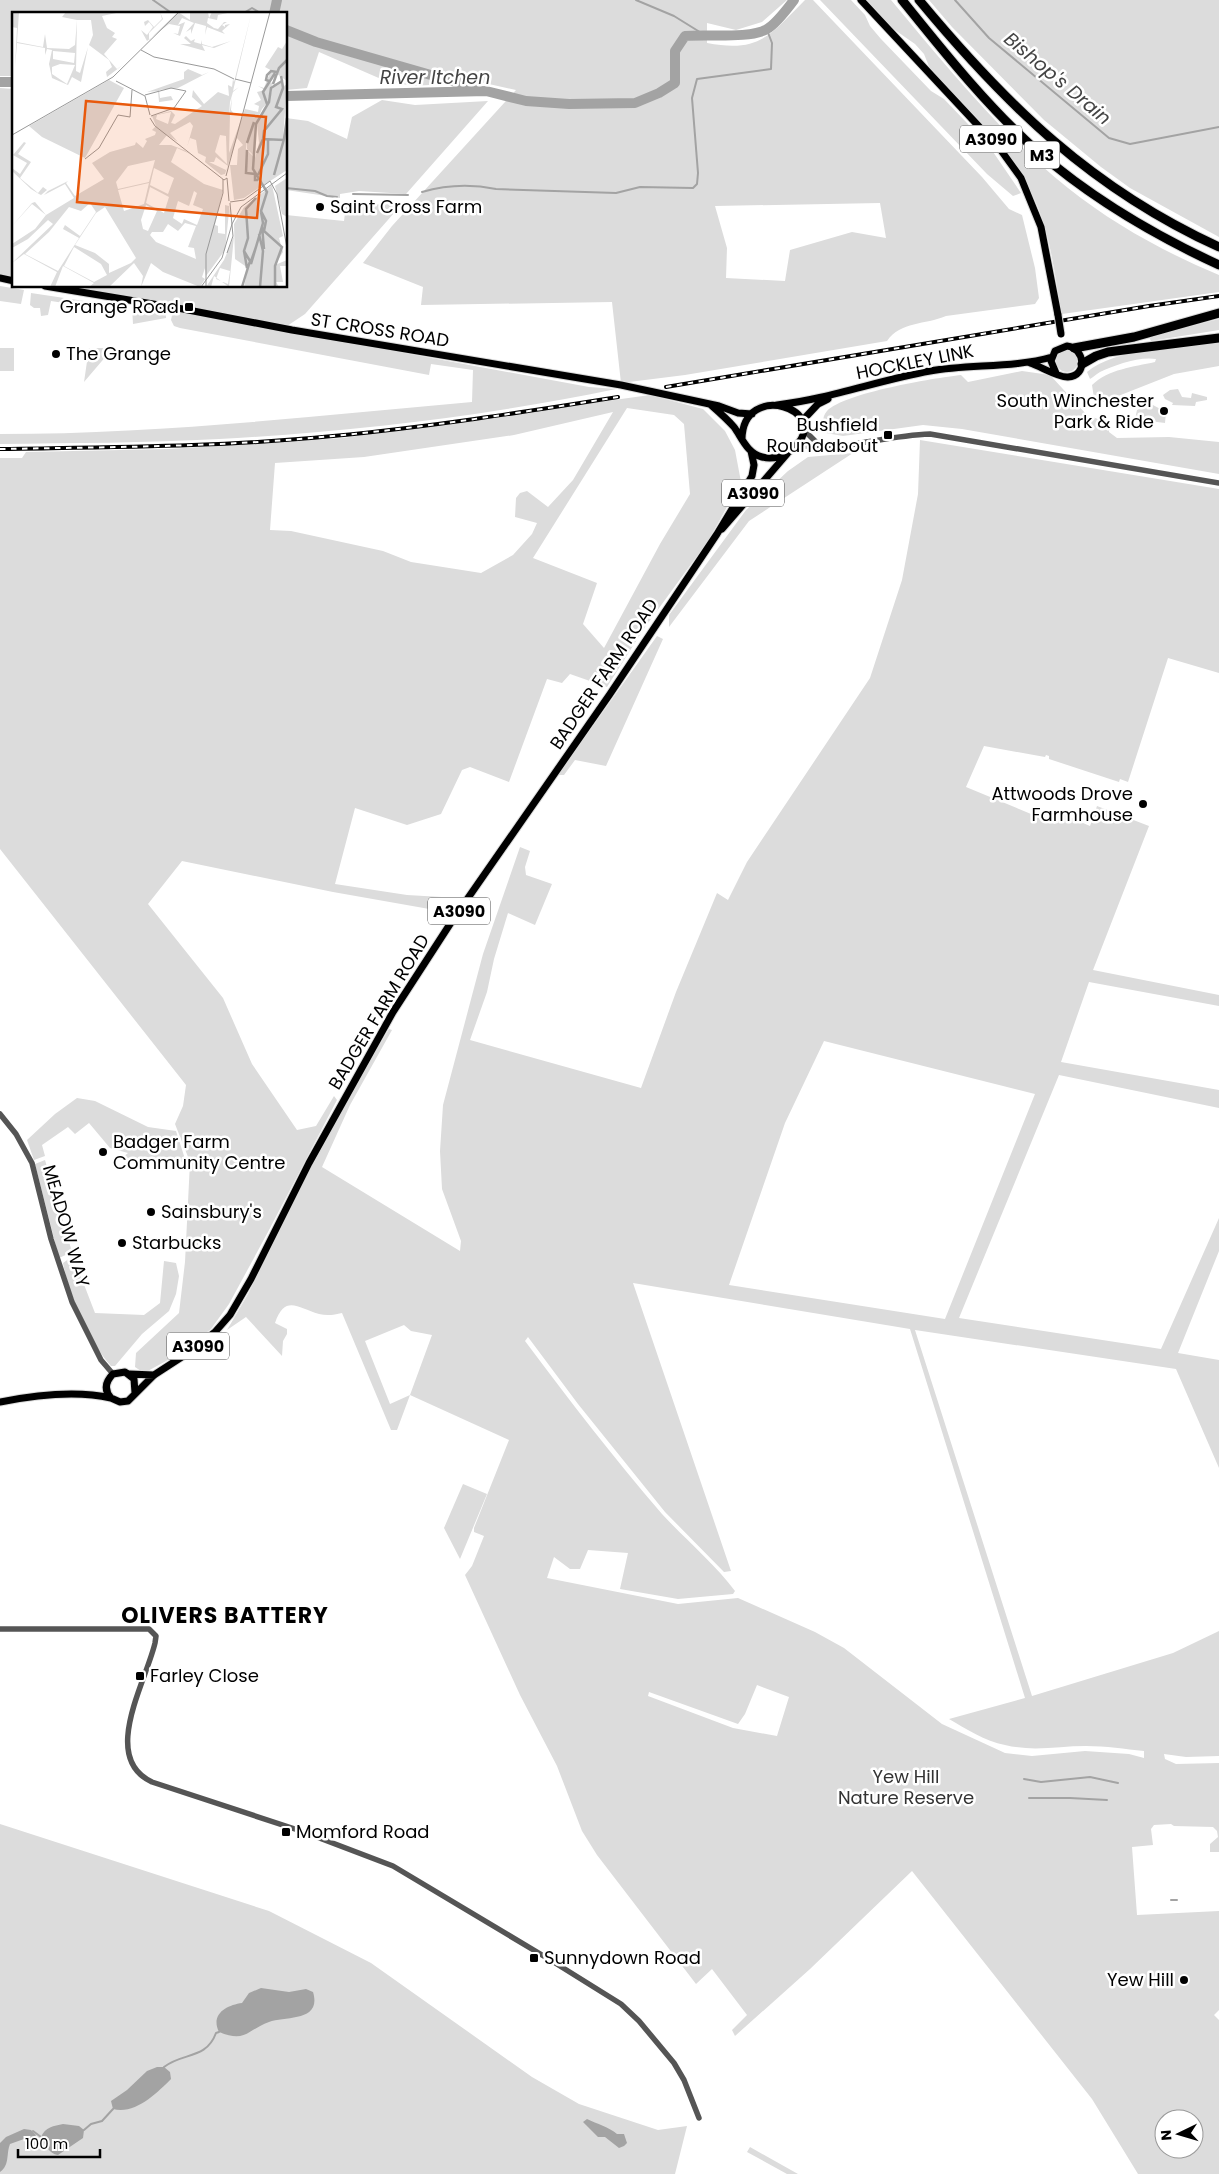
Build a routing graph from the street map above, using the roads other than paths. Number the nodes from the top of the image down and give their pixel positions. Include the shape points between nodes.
1 (861, 0) edge
2 (902, 0) edge
3 (919, 0) edge
4 (1219, 247) edge
5 (1219, 266) edge
6 (57, 288) edge
7 (1219, 313) edge
8 (1061, 334) junction
9 (1219, 338) edge
10 (1072, 347) junction
11 (1058, 348) junction
12 (1052, 357) junction
13 (1029, 362) junction
14 (1082, 364) junction
15 (1056, 373) junction
16 (837, 394) junction
17 (710, 404) junction
18 (777, 405) junction
19 (752, 414) junction
20 (802, 425) junction
21 (742, 438) junction
22 (819, 445) junction
23 (792, 449) junction
24 (751, 451) junction
25 (1219, 483) edge
26 (717, 534) junction
27 (0, 1114) edge
28 (113, 1374) junction
29 (129, 1374) junction
30 (154, 1375) junction
31 (106, 1388) junction
32 (135, 1393) junction
33 (86, 1394) junction
34 (111, 1398) junction
35 (0, 1402) edge
36 (0, 1629) edge
37 (699, 2118) dead end

1 - 8 main road, A3090, bridge via 1000,149 1021,178 1041,227
2 - 5 highway, M3 via 969,80 1037,150 1108,204
3 - 4 highway, M3 via 979,69 1062,150 1144,209
6 - 17 main road, ST CROSS ROAD via 621,385
7 - 10 highway via 1134,337
8 - 10 main road
8 - 11 main road, A3090
9 - 14 highway via 1108,352
10 - 11 main road
10 - 14 main road via 1082,356
11 - 12 main road
12 - 13 main road, HOCKLEY LINK
12 - 15 main road via 1051,366
13 - 15 main road, HOCKLEY LINK
13 - 16 main road, HOCKLEY LINK via 930,371
14 - 15 main road via 1070,377
16 - 18 main road, HOCKLEY LINK
16 - 20 main road, HOCKLEY LINK via 818,404
17 - 19 main road, ST CROSS ROAD
17 - 21 main road
18 - 19 main road via 760,408
18 - 20 main road via 794,409
19 - 21 main road via 743,426
20 - 22 street
20 - 23 main road via 800,441
21 - 24 main road
22 - 23 street
22 - 25 street via 833,447 930,434
23 - 24 main road via 768,458
23 - 26 main road, BADGER FARM ROAD / A3090
24 - 26 main road, BADGER FARM ROAD / A3090 via 752,476
26 - 30 main road, BADGER FARM ROAD / A3090 via 393,1012 322,1138 230,1315 216,1332
27 - 28 street, MEADOW WAY via 32,1162 51,1239 72,1302 102,1360
28 - 29 main road
28 - 31 main road via 106,1382
29 - 30 main road, A3090
29 - 32 main road via 134,1380
30 - 32 main road, BADGER FARM ROAD / A3090
31 - 33 main road
31 - 34 main road
32 - 34 main road via 125,1402
33 - 34 main road
33 - 35 main road
36 - 37 street via 149,1629 156,1636 153,1652 134,1705 129,1730 129,1759 138,1774 152,1782 301,1831 393,1866 552,1961 621,2004 640,2021 679,2072

